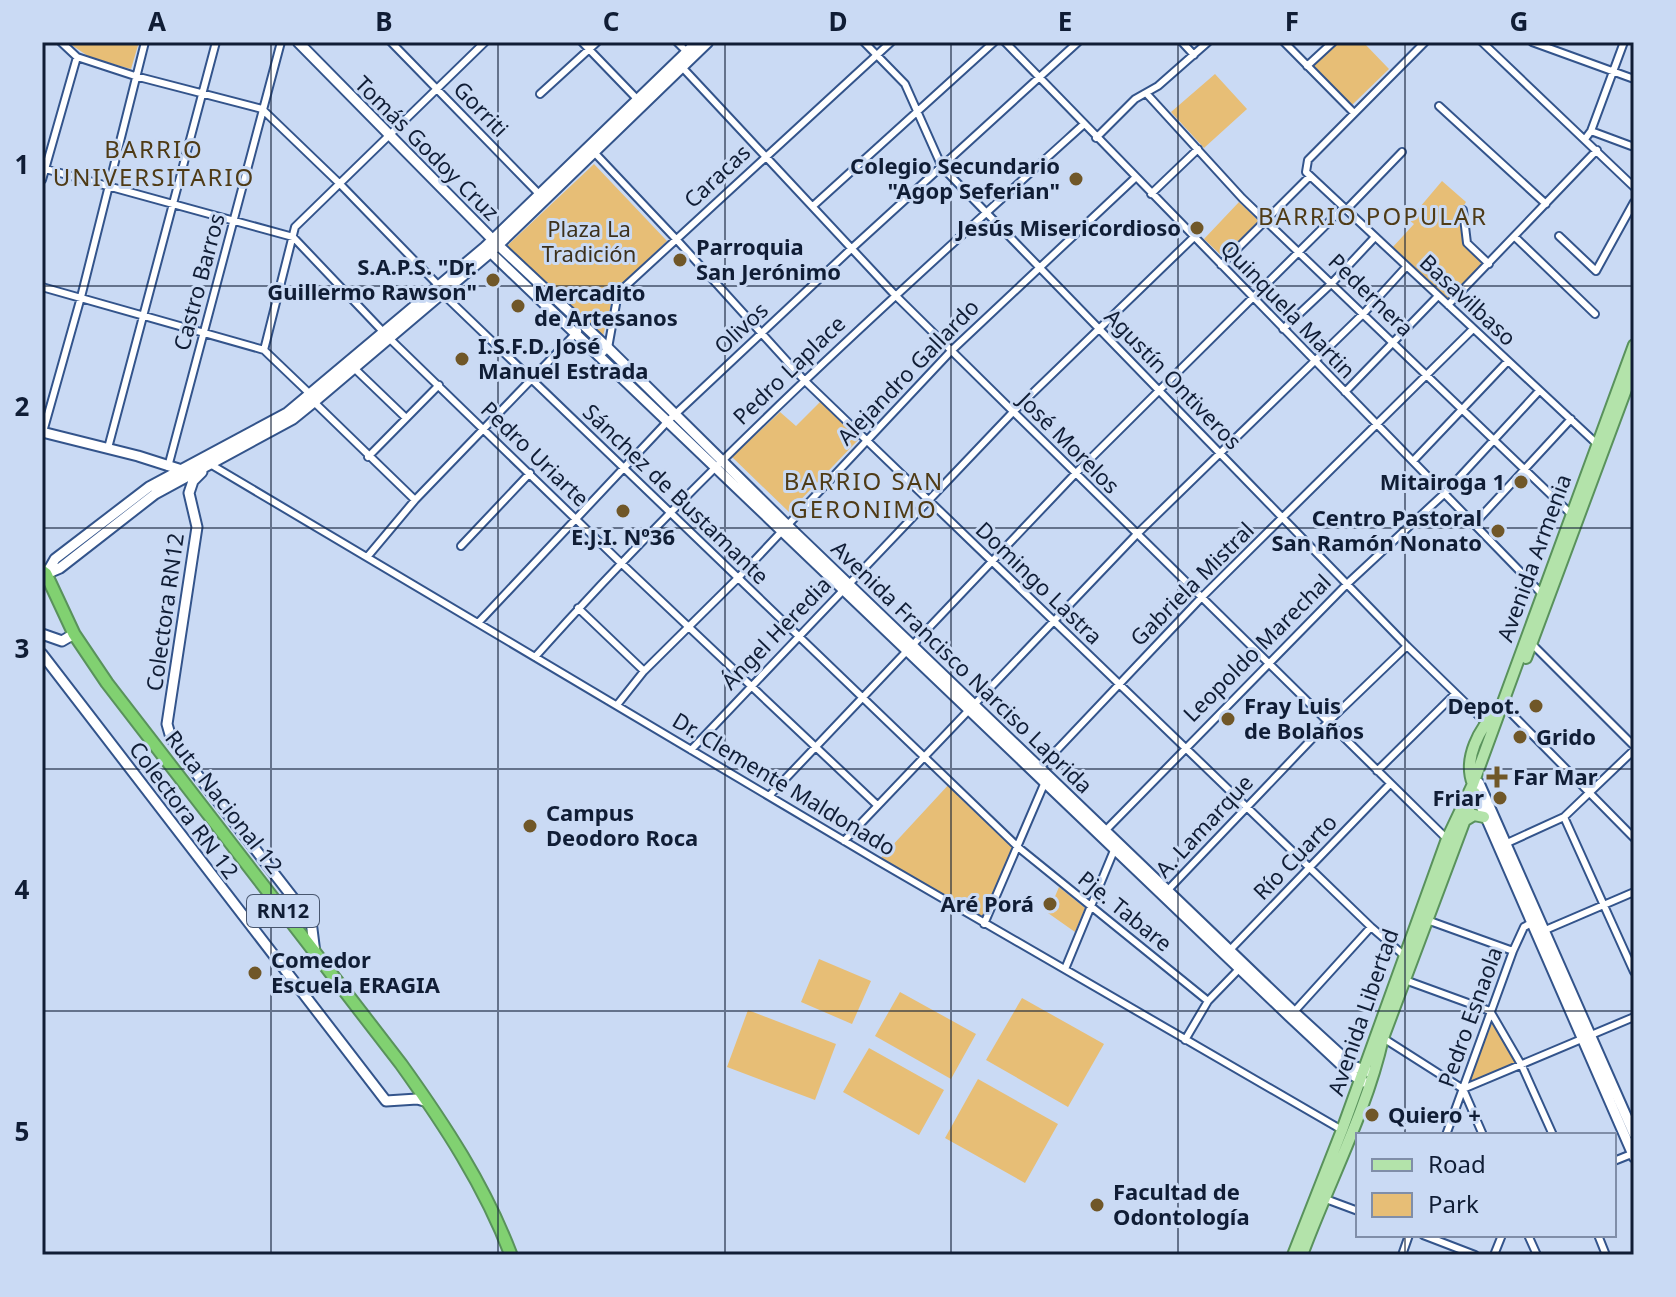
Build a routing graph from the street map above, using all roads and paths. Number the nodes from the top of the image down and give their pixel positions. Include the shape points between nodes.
1 (61, 42) edge
2 (145, 42) edge
3 (216, 42) edge
4 (281, 42) edge
5 (298, 42) edge
6 (391, 42) edge
7 (485, 42) edge
8 (582, 42) edge
9 (597, 42) edge
10 (677, 42) edge
11 (697, 42) edge
12 (708, 42) edge
13 (864, 42) edge
14 (891, 42) edge
15 (994, 42) edge
16 (1005, 42) edge
17 (1078, 42) edge
18 (1182, 42) edge
19 (1208, 42) edge
20 (1284, 42) edge
21 (1333, 42) edge
22 (1425, 42) edge
23 (1482, 42) edge
24 (1532, 42) edge
25 (1624, 42) edge
26 (590, 49) junction
27 (687, 52) junction
28 (876, 54) junction
29 (1194, 55) junction
30 (77, 57) junction
31 (679, 64) junction
32 (1307, 66) junction
33 (1613, 72) junction
34 (135, 76) junction
35 (1040, 77) junction
36 (1634, 79) edge
37 (436, 89) junction
38 (201, 93) junction
39 (1146, 93) junction
40 (540, 94) dead end
41 (638, 100) junction
42 (1439, 106) dead end
43 (262, 109) junction
44 (917, 113) junction
45 (1354, 113) junction
46 (1083, 125) junction
47 (1591, 131) junction
48 (389, 136) junction
49 (1096, 138) junction
50 (1585, 139) junction
51 (1634, 147) edge
52 (1198, 149) junction
53 (592, 150) junction
54 (1597, 150) junction
55 (1402, 152) dead end
56 (766, 157) junction
57 (942, 167) junction
58 (44, 169) edge
59 (1309, 177) junction
60 (1135, 178) junction
61 (42, 180) edge
62 (340, 184) junction
63 (108, 187) junction
64 (1634, 187) edge
65 (1151, 194) junction
66 (542, 197) junction
67 (1634, 202) edge
68 (172, 204) junction
69 (1546, 204) junction
70 (813, 206) junction
71 (1344, 209) junction
72 (1463, 210) dead end
73 (986, 213) junction
74 (235, 221) junction
75 (1266, 222) junction
76 (1559, 236) dead end
77 (293, 237) junction
78 (1375, 237) junction
79 (1515, 237) junction
80 (1193, 238) junction
81 (676, 239) junction
82 (492, 246) junction
83 (851, 249) junction
84 (1301, 252) junction
85 (1489, 264) junction
86 (1221, 265) junction
87 (1406, 267) junction
88 (1039, 268) junction
89 (1332, 283) junction
90 (42, 287) edge
91 (442, 291) junction
92 (895, 295) junction
93 (1438, 296) junction
94 (81, 297) junction
95 (1254, 298) junction
96 (1448, 305) junction
97 (1364, 313) junction
98 (1595, 314) dead end
99 (144, 315) junction
100 (1099, 329) junction
101 (1283, 329) junction
102 (1473, 329) junction
103 (580, 330) junction
104 (762, 333) junction
105 (203, 334) junction
106 (388, 335) junction
107 (1394, 342) junction
108 (1634, 345) edge
109 (264, 350) junction
110 (951, 351) junction
111 (604, 352) junction
112 (1313, 361) junction
113 (1507, 362) junction
114 (354, 368) junction
115 (1634, 368) edge
116 (1429, 375) junction
117 (804, 380) junction
118 (531, 381) junction
119 (439, 385) junction
120 (1159, 391) junction
121 (1539, 391) junction
122 (1345, 392) junction
123 (312, 398) junction
124 (1463, 408) junction
125 (1012, 413) junction
126 (44, 417) edge
127 (406, 418) junction
128 (672, 418) junction
129 (1571, 419) junction
130 (1377, 426) junction
131 (485, 429) junction
132 (42, 432) edge
133 (1494, 438) junction
134 (866, 440) junction
135 (1601, 444) junction
136 (108, 448) junction
137 (1219, 452) junction
138 (368, 457) junction
139 (1413, 461) junction
140 (718, 463) junction
141 (167, 464) junction
142 (210, 464) junction
143 (623, 468) junction
144 (1525, 468) junction
145 (186, 473) junction
146 (530, 473) junction
147 (1075, 474) junction
148 (174, 479) junction
149 (1445, 493) junction
150 (415, 500) junction
151 (189, 501) junction
152 (928, 501) junction
153 (669, 512) junction
154 (1574, 516) junction
155 (1284, 517) junction
156 (575, 518) junction
157 (1475, 523) junction
158 (784, 527) junction
159 (1136, 535) junction
160 (461, 546) dead end
161 (368, 556) junction
162 (991, 562) junction
163 (621, 563) junction
164 (44, 572) edge
165 (738, 578) junction
166 (1347, 584) junction
167 (846, 586) junction
168 (1545, 596) junction
169 (1201, 598) junction
170 (578, 608) junction
171 (1053, 621) junction
172 (478, 623) junction
173 (688, 626) junction
174 (42, 634) edge
175 (74, 634) junction
176 (798, 636) junction
177 (1531, 643) junction
178 (908, 646) junction
179 (1407, 646) junction
180 (42, 654) edge
181 (535, 657) junction
182 (1268, 662) junction
183 (644, 671) junction
184 (1119, 683) junction
185 (751, 685) junction
186 (1455, 694) junction
187 (861, 697) junction
188 (617, 705) junction
189 (973, 707) junction
190 (1504, 707) junction
191 (1328, 722) junction
192 (1485, 722) junction
193 (1185, 746) junction
194 (814, 747) junction
195 (1634, 748) edge
196 (691, 750) junction
197 (923, 756) junction
198 (1038, 770) junction
199 (1377, 771) junction
200 (1045, 782) junction
201 (1390, 784) junction
202 (1476, 787) junction
203 (1590, 791) junction
204 (769, 796) junction
205 (876, 804) junction
206 (1247, 807) junction
207 (1484, 817) junction
208 (1564, 817) junction
209 (1464, 821) junction
210 (1103, 832) junction
211 (1634, 838) edge
212 (1447, 839) junction
213 (844, 841) junction
214 (1117, 845) junction
215 (1502, 846) junction
216 (1019, 848) junction
217 (1310, 867) junction
218 (1166, 892) junction
219 (1634, 892) edge
220 (1605, 905) junction
221 (1090, 906) junction
222 (1427, 920) junction
223 (1535, 921) junction
224 (984, 924) junction
225 (1371, 927) junction
226 (1539, 932) junction
227 (1513, 951) junction
228 (1228, 952) junction
229 (315, 953) junction
230 (1407, 958) junction
231 (1242, 966) junction
232 (1065, 969) junction
233 (1634, 972) edge
234 (1405, 980) junction
235 (1208, 1001) junction
236 (1490, 1011) junction
237 (1291, 1014) junction
238 (1634, 1017) edge
239 (1587, 1036) junction
240 (1383, 1038) junction
241 (1185, 1040) junction
242 (1522, 1066) junction
243 (1363, 1076) junction
244 (1463, 1089) junction
245 (428, 1102) junction
246 (1342, 1130) junction
247 (1447, 1133) edge
248 (1482, 1133) edge
249 (1552, 1133) edge
250 (1634, 1134) edge
251 (1634, 1154) edge
252 (1323, 1198) junction
253 (1356, 1210) edge
254 (1428, 1237) edge
255 (511, 1255) edge
256 (1293, 1255) edge
257 (1302, 1255) edge
258 (1475, 1255) edge

1 - 30 street, Sánchez de Bustamante
2 - 34 street
3 - 38 street
4 - 43 street, Castro Barros
5 - 48 main road, Tomás Godoy Cruz
6 - 37 street, Gorriti
7 - 37 street
8 - 26 street
9 - 26 street
10 - 27 street
11 - 27 main road
12 - 31 main road
13 - 28 street, Agustín Ontiveros
14 - 28 street, Caracas
15 - 44 street
16 - 35 street, Quinquela Martin
17 - 35 street, Olivos
18 - 29 street
19 - 29 street
20 - 32 street
21 - 32 street
22 - 45 street
23 - 50 street
24 - 33 street
25 - 33 street
26 - 40 street
26 - 41 street
27 - 31 main road
28 - 44 street, Agustín Ontiveros via 905,84
28 - 56 street, Caracas
29 - 39 street
30 - 34 street, Sánchez de Bustamante
30 - 58 street
31 - 41 main road
31 - 53 main road
31 - 56 street, José Morelos
32 - 45 street
33 - 36 street
33 - 47 street
34 - 38 street, Sánchez de Bustamante
34 - 63 street
35 - 46 street, Quinquela Martin
35 - 57 street, Olivos
37 - 48 street
37 - 66 street, Gorriti
38 - 43 street, Sánchez de Bustamante
38 - 68 street
39 - 49 street
39 - 52 street, Pedernera
41 - 53 main road
42 - 69 street
43 - 62 street, Sánchez de Bustamante
43 - 74 street, Castro Barros
44 - 57 street, Agustín Ontiveros
44 - 70 street
45 - 59 street via 1308,160
46 - 49 street, Quinquela Martin
46 - 73 street, Pedro Laplace
47 - 50 street
47 - 51 street
48 - 62 street
48 - 82 main road, Tomás Godoy Cruz
49 - 60 street, Quinquela Martin
50 - 54 street
52 - 65 street
52 - 75 street, Pedernera
53 - 66 main road
53 - 81 street, Domingo Lastra
54 - 64 street
54 - 69 street
55 - 71 street
56 - 70 street, José Morelos
56 - 81 street, Caracas
57 - 73 street, Agustín Ontiveros
57 - 83 street, Olivos
58 - 61 street
58 - 63 street
59 - 71 street, Basavilbaso
59 - 75 street
60 - 65 street, Quinquela Martin
60 - 88 street, Alejandro Gallardo
62 - 77 street via 295,227
62 - 91 street, Sánchez de Bustamante
63 - 68 street
63 - 94 street
65 - 80 street, Quinquela Martin
66 - 82 main road
67 - 76 street via 1596,271
68 - 74 street
68 - 99 street
69 - 79 street
70 - 83 street, José Morelos
71 - 78 street, Basavilbaso
71 - 84 street
72 - 85 street via 1467,243
73 - 88 street, Agustín Ontiveros
73 - 92 street, Pedro Laplace
74 - 77 street
74 - 105 street, Castro Barros
75 - 84 street, Pedernera
75 - 86 street
77 - 106 street, Pedro Uriarte
77 - 109 street
78 - 87 street, Basavilbaso
78 - 89 street
79 - 85 street
79 - 98 street
80 - 86 street, Quinquela Martin
80 - 100 street, Ángel Heredia
81 - 104 street, Domingo Lastra
81 - 111 street, Caracas via 618,293
82 - 91 main road
82 - 103 main road, Avenida Francisco Narciso Laprida
83 - 92 street, José Morelos
83 - 104 street, Olivos
84 - 89 street, Pedernera
84 - 95 street
85 - 96 street
86 - 95 street, Quinquela Martin
87 - 93 street, Basavilbaso
87 - 97 street
88 - 100 street, Agustín Ontiveros
88 - 110 street, Alejandro Gallardo
89 - 97 street, Pedernera
89 - 101 street
90 - 94 street
91 - 106 main road
91 - 118 street, Sánchez de Bustamante
92 - 110 street, José Morelos
92 - 117 street, Pedro Laplace
93 - 96 street, Basavilbaso
93 - 107 street
94 - 99 street
94 - 126 street
95 - 101 street, Quinquela Martin
95 - 120 street
96 - 102 street, Basavilbaso
97 - 107 street, Pedernera
97 - 112 street
99 - 105 street
99 - 136 street
100 - 120 street, Agustín Ontiveros
100 - 125 street, Ángel Heredia
101 - 112 street, Quinquela Martin
102 - 113 street, Basavilbaso
102 - 116 street, Gabriela Mistral
103 - 111 main road, Avenida Francisco Narciso Laprida
103 - 118 street
104 - 117 street, Domingo Lastra
104 - 128 street, Olivos
105 - 109 street
105 - 141 street, Castro Barros
106 - 114 main road
106 - 119 street, Pedro Uriarte
106 - 123 main road
107 - 116 street, Pedernera
107 - 122 street
108 - 135 main road, Avenida Armenia
109 - 123 street
110 - 125 street, José Morelos
110 - 134 street, Alejandro Gallardo
111 - 128 main road, Avenida Francisco Narciso Laprida
112 - 122 street, Quinquela Martin
112 - 137 street
113 - 121 street, Basavilbaso
113 - 124 street
114 - 123 main road
114 - 127 street
115 - 135 main road, Avenida Armenia
116 - 124 street, Pedernera
116 - 130 street, Gabriela Mistral
117 - 134 street, Domingo Lastra
117 - 140 street, Pedro Laplace
118 - 131 street
118 - 143 street, Sánchez de Bustamante
119 - 127 street
119 - 131 street, Pedro Uriarte
120 - 137 street, Agustín Ontiveros
120 - 147 street
121 - 129 street, Basavilbaso
121 - 133 street, Leopoldo Marechal
122 - 130 street, Quinquela Martin
123 - 138 street
123 - 142 main road via 293,419
123 - 145 main road
124 - 133 street, Pedernera
124 - 139 street
125 - 147 street, José Morelos
125 - 152 street, Ángel Heredia
126 - 132 street
127 - 138 street
128 - 140 main road, Avenida Francisco Narciso Laprida
128 - 143 street, Olivos
129 - 135 street, Basavilbaso
129 - 144 street
130 - 139 street, Quinquela Martin
130 - 155 street, Gabriela Mistral
131 - 146 street, Pedro Uriarte
131 - 150 street
132 - 136 main road
133 - 144 street, Pedernera
133 - 149 street, Leopoldo Marechal
134 - 152 street, Domingo Lastra
134 - 158 street, Alejandro Gallardo
135 - 154 main road, Avenida Armenia
136 - 141 main road
137 - 155 street, Agustín Ontiveros
137 - 159 street
138 - 150 street
139 - 149 street, Quinquela Martin
140 - 153 street, Pedro Laplace
140 - 158 main road, Avenida Francisco Narciso Laprida
141 - 145 main road
141 - 148 street
142 - 145 main road
142 - 151 main road via 190,485
142 - 161 street, Dr. Clemente Maldonado
143 - 153 street, Sánchez de Bustamante
143 - 156 street, Olivos
144 - 154 street, Pedernera
144 - 157 street
145 - 148 main road
146 - 156 street, Pedro Uriarte
146 - 160 street
147 - 159 street, José Morelos
147 - 162 street
148 - 151 main road, Colectora RN12
148 - 164 main road via 60,568
149 - 157 street, Quinquela Martin
149 - 166 street, Leopoldo Marechal
150 - 161 street
151 - 229 main road, Colectora RN12 via 197,527 167,724 196,773 311,921
152 - 162 street, Domingo Lastra
152 - 167 street, Ángel Heredia
153 - 163 street, Pedro Laplace
153 - 165 street, Sánchez de Bustamante
154 - 168 main road, Avenida Armenia
155 - 166 street, Agustín Ontiveros
155 - 169 street, Gabriela Mistral
156 - 163 street, Pedro Uriarte
156 - 172 street, Olivos
157 - 168 street, Quinquela Martin
158 - 165 street, Alejandro Gallardo
158 - 167 main road, Avenida Francisco Narciso Laprida
159 - 169 street, José Morelos
159 - 171 street
161 - 172 street, Dr. Clemente Maldonado
162 - 171 street, Domingo Lastra
162 - 178 street
163 - 170 street, Pedro Laplace
163 - 173 street, Pedro Uriarte
164 - 175 highway, Ruta Nacional 12 / RN12
165 - 173 street, Alejandro Gallardo
165 - 176 street, Sánchez de Bustamante
166 - 179 street, Agustín Ontiveros
166 - 182 street, Leopoldo Marechal
167 - 176 street, Ángel Heredia
167 - 178 main road, Avenida Francisco Narciso Laprida
168 - 177 main road, Avenida Armenia
168 - 190 main road, Avenida Armenia
169 - 182 street, José Morelos
169 - 184 street, Gabriela Mistral
170 - 181 street, Pedro Laplace
170 - 183 street
171 - 184 street, Domingo Lastra
171 - 189 street
172 - 181 street, Dr. Clemente Maldonado
173 - 183 street, Alejandro Gallardo
173 - 185 street, Pedro Uriarte
174 - 175 main road via 62,641
175 - 229 highway, Ruta Nacional 12 / RN12
176 - 185 street, Ángel Heredia
176 - 187 street, Sánchez de Bustamante
177 - 190 main road, Avenida Armenia
177 - 195 street
178 - 187 street
178 - 189 main road, Avenida Francisco Narciso Laprida
179 - 186 street, Agustín Ontiveros
179 - 191 street, A. Lamarque
180 - 245 main road, Colectora RN 12 via 386,1101
181 - 188 street, Dr. Clemente Maldonado
182 - 191 street, José Morelos
182 - 193 street, Leopoldo Marechal
183 - 188 street, Alejandro Gallardo
184 - 193 street, Domingo Lastra
184 - 198 street, Gabriela Mistral
185 - 194 street, Pedro Uriarte
185 - 196 street, Ángel Heredia
186 - 192 street, Agustín Ontiveros
186 - 199 street
187 - 194 street
187 - 197 street, Sánchez de Bustamante
188 - 196 street, Dr. Clemente Maldonado
189 - 197 street
189 - 198 main road, Avenida Francisco Narciso Laprida
190 - 192 main road
190 - 202 main road, Avenida Armenia
190 - 203 street
191 - 199 street, José Morelos
191 - 206 street, A. Lamarque
192 - 202 main road via 1468,766
193 - 206 street, Domingo Lastra
193 - 210 street, Leopoldo Marechal
194 - 204 street
194 - 205 street, Pedro Uriarte
195 - 203 street
196 - 204 street, Dr. Clemente Maldonado
197 - 205 street
197 - 216 street, Sánchez de Bustamante
198 - 200 main road, Avenida Francisco Narciso Laprida
198 - 210 main road, Avenida Francisco Narciso Laprida
199 - 201 street, José Morelos
200 - 210 main road, Avenida Francisco Narciso Laprida
200 - 216 street
201 - 212 street, José Morelos
201 - 217 street, Río Cuarto
202 - 207 main road
202 - 209 main road, Avenida Libertad
202 - 212 main road, Avenida Libertad
202 - 215 main road
203 - 208 street
203 - 211 street
204 - 213 street, Dr. Clemente Maldonado
205 - 213 street
206 - 217 street, Domingo Lastra
206 - 218 street, A. Lamarque
207 - 209 main road
207 - 215 main road
208 - 215 street
208 - 220 street
209 - 222 main road, Avenida Libertad
210 - 214 main road, Avenida Francisco Narciso Laprida
212 - 230 main road, Avenida Libertad
213 - 224 street, Dr. Clemente Maldonado
214 - 218 main road, Avenida Francisco Narciso Laprida
214 - 221 street
215 - 223 main road
216 - 221 street, Pje. Tabare
216 - 224 street
217 - 225 street, Domingo Lastra
217 - 228 street, Río Cuarto
218 - 228 main road, Avenida Francisco Narciso Laprida
219 - 220 street
220 - 226 street
220 - 233 street
221 - 232 street
221 - 235 street, Pje. Tabare
222 - 227 street
222 - 230 main road, Avenida Libertad
223 - 226 main road
223 - 227 street, Pedro Esnaola via 1524,927
224 - 232 street, Dr. Clemente Maldonado
225 - 230 street, Domingo Lastra
225 - 237 street
226 - 239 main road
227 - 236 street, Pedro Esnaola
228 - 231 main road, Avenida Francisco Narciso Laprida
229 - 245 highway, Ruta Nacional 12 / RN12
230 - 234 main road, Avenida Libertad
230 - 243 main road, Avenida Libertad
231 - 235 street
231 - 237 main road, Avenida Francisco Narciso Laprida
232 - 241 street, Dr. Clemente Maldonado
234 - 236 street
234 - 240 main road, Avenida Libertad
235 - 241 street
236 - 242 street
236 - 244 street, Pedro Esnaola
237 - 243 main road, Avenida Francisco Narciso Laprida
238 - 239 street
239 - 242 street
239 - 250 main road
239 - 251 main road
240 - 243 main road, Avenida Libertad
240 - 244 street
241 - 246 street, Dr. Clemente Maldonado
242 - 244 street
242 - 249 street
243 - 246 main road, Avenida Libertad
243 - 252 main road, Avenida Libertad
244 - 247 street, Pedro Esnaola
244 - 248 street
245 - 255 highway, Ruta Nacional 12 / RN12 via 481,1187
246 - 256 main road, Avenida Libertad
252 - 253 street
252 - 257 main road, Avenida Libertad
254 - 258 street

